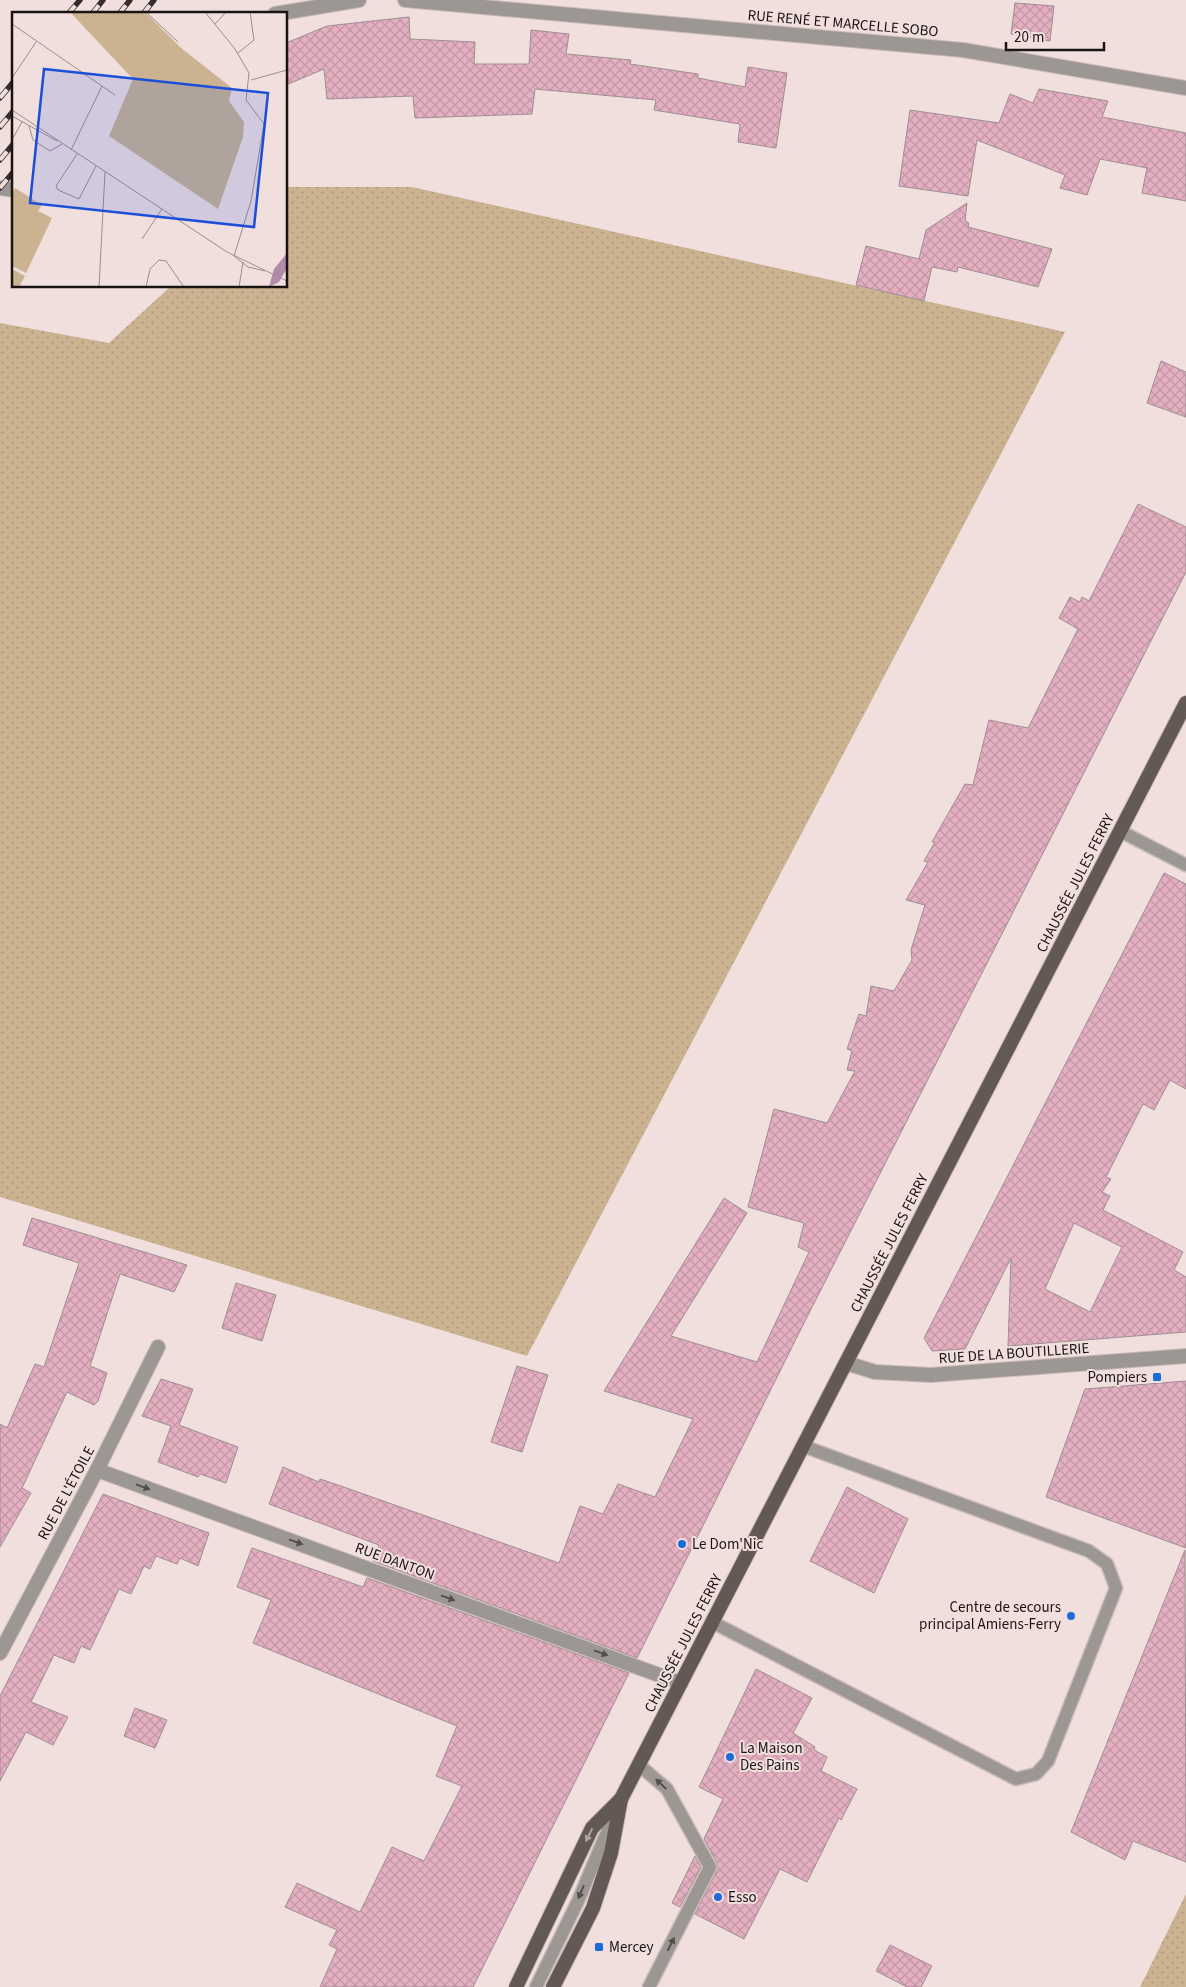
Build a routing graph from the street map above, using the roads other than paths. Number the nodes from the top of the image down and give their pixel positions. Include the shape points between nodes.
1 (359, 0) edge
2 (405, 0) edge
3 (287, 12) edge
4 (1186, 88) edge
5 (1186, 703) edge
6 (1120, 830) junction
7 (1186, 865) edge
8 (158, 1347) dead end
9 (1186, 1356) edge
10 (846, 1363) junction
11 (803, 1446) junction
12 (97, 1470) junction
13 (712, 1622) junction
14 (0, 1653) edge
15 (681, 1683) junction
16 (639, 1765) junction
17 (621, 1799) junction
18 (516, 1987) edge
19 (536, 1987) edge
20 (553, 1987) edge
21 (649, 1987) edge

1 - 3 street
2 - 4 street, RUE RENÉ ET MARCELLE SOBO via 963,50
5 - 6 main road, CHAUSSÉE JULES FERRY
6 - 7 lane
6 - 10 main road, CHAUSSÉE JULES FERRY
8 - 12 street, RUE DE L'ÉTOILE
9 - 10 street, RUE DE LA BOUTILLERIE via 931,1375 875,1372
10 - 11 main road, CHAUSSÉE JULES FERRY
11 - 13 main road, CHAUSSÉE JULES FERRY
11 - 13 lane via 1089,1551 1107,1564 1116,1588 1048,1761 1036,1774 1016,1779
12 - 14 street, RUE DE L'ÉTOILE
12 -> 15 street, RUE DANTON
13 - 15 main road, CHAUSSÉE JULES FERRY
15 - 16 main road, CHAUSSÉE JULES FERRY
16 - 17 main road, CHAUSSÉE JULES FERRY
21 -> 16 lane via 710,1867 667,1789
17 -> 18 main road, CHAUSSÉE JULES FERRY via 592,1828
17 -> 19 lane via 578,1901
17 - 20 main road, CHAUSSÉE JULES FERRY via 611,1853 593,1908

